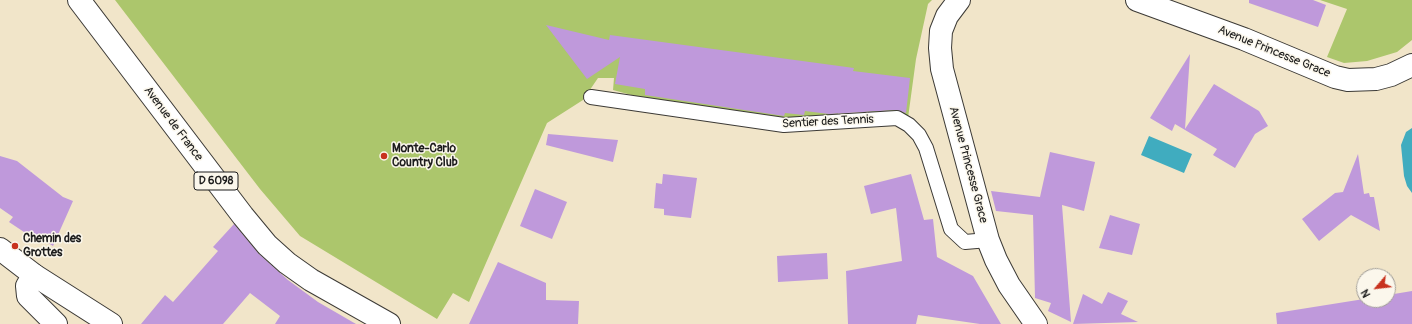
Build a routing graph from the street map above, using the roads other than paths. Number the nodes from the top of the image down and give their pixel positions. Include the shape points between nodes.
1 (79, 0) edge
2 (959, 0) edge
3 (1137, 0) edge
4 (1412, 65) edge
5 (591, 97) dead end
6 (988, 240) junction
7 (0, 249) edge
8 (34, 274) junction
9 (56, 324) edge
10 (111, 324) edge
11 (389, 324) edge
12 (1036, 324) edge

1 - 11 main road, Avenue de France / D 6098 via 267,245 311,280
2 - 6 main road, Avenue Princesse Grace via 947,16 941,31 942,69
3 - 4 main road, Avenue Princesse Grace via 1244,39 1335,77 1362,81 1391,75
5 - 6 lane, Sentier des Tennis via 784,125 897,118 919,135 926,148 951,229 965,242
6 - 12 main road, Avenue Princesse Grace via 1009,285
7 - 8 main road
8 - 9 main road via 27,286 28,296
8 - 10 main road

